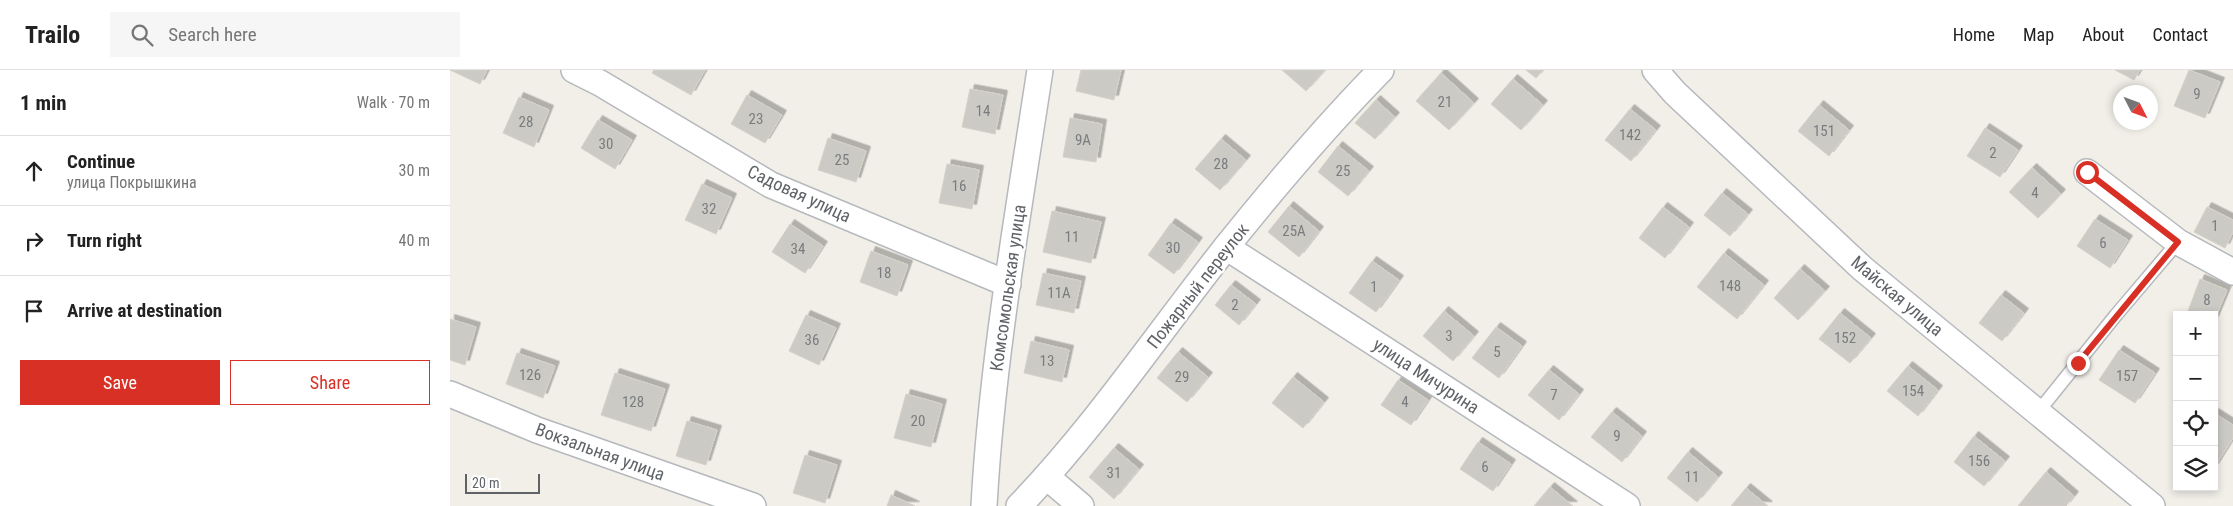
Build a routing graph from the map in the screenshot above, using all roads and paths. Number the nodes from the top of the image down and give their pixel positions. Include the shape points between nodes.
1 (574, 70) edge
2 (1040, 70) edge
3 (1381, 70) edge
4 (1655, 70) edge
5 (2087, 172) dead end
6 (2178, 242) junction
7 (1226, 246) junction
8 (2233, 272) edge
9 (1008, 284) junction
10 (450, 394) edge
11 (2038, 412) junction
12 (1046, 477) junction
13 (753, 506) edge
14 (984, 506) edge
15 (1019, 506) edge
16 (1081, 506) edge
17 (1627, 506) edge
18 (2152, 506) edge

1 - 9 street, Садовая улица via 771,185
2 - 9 street, Комсомольская улица
3 - 7 street, Пожарный переулок via 1331,121
4 - 11 street, Майская улица via 1863,269
5 - 6 street
6 - 8 street
6 - 11 lane
7 - 12 street, Пожарный переулок via 1142,358
7 - 17 street, улица Мичурина
9 - 14 street, Комсомольская улица
10 - 13 street, Вокзальная улица via 536,430
11 - 18 street, Майская улица
12 - 15 street, Пожарный переулок
12 - 16 street

